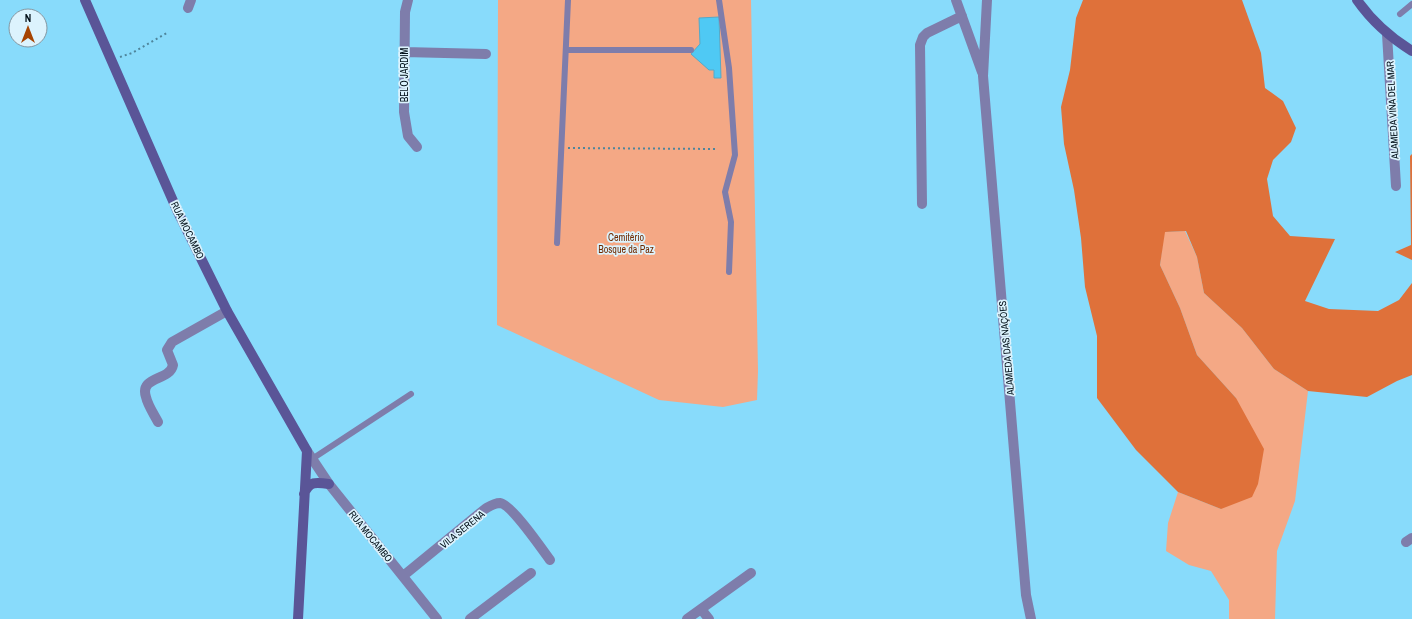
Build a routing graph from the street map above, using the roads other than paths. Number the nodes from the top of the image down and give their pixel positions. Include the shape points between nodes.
1 (85, 0) edge
2 (408, 0) edge
3 (568, 0) edge
4 (719, 0) edge
5 (956, 0) edge
6 (987, 0) edge
7 (1356, 0) edge
8 (1412, 4) edge
9 (1400, 14) dead end
10 (962, 16) junction
11 (1387, 34) junction
12 (566, 50) junction
13 (691, 50) dead end
14 (1412, 51) edge
15 (404, 52) junction
16 (486, 54) dead end
17 (983, 76) junction
18 (417, 147) dead end
19 (1396, 186) dead end
20 (922, 204) dead end
21 (557, 243) dead end
22 (729, 272) dead end
23 (227, 311) junction
24 (411, 394) dead end
25 (158, 422) dead end
26 (309, 455) junction
27 (329, 484) junction
28 (304, 494) junction
29 (550, 560) dead end
30 (531, 573) dead end
31 (751, 573) dead end
32 (403, 576) junction
33 (701, 609) junction
34 (298, 619) edge
35 (437, 619) edge
36 (470, 619) edge
37 (687, 619) edge
38 (709, 619) edge
39 (1031, 619) edge

1 - 23 main road, RUA MOCAMBO via 177,210
2 - 15 street, BELO JARDIM via 405,12
3 - 12 lane
4 - 22 lane via 730,68 735,155 725,192 731,222
5 - 10 street, ALAMEDA DAS NAÇÕES
6 - 17 street, ALAMEDA DAS NAÇÕES
7 - 11 main road
8 - 9 lane
10 - 17 street, ALAMEDA DAS NAÇÕES
10 - 20 street via 927,33 920,45
11 - 14 main road
11 - 19 street, ALAMEDA VIÑA DEL MAR
12 - 13 lane
12 - 21 lane
15 - 16 street
15 - 18 street, BELO JARDIM via 405,125 408,136
17 - 39 street, ALAMEDA DAS NAÇÕES via 1026,595
23 - 25 street via 169,346 167,350 173,368 149,382 145,392
23 - 26 main road, RUA MOCAMBO
24 - 26 lane
26 - 27 street, RUA MOCAMBO
26 - 28 main road
27 - 28 main road via 313,483 306,488
27 - 32 street, RUA MOCAMBO
28 - 34 main road
29 - 32 street, VILA SERENA via 516,515 501,503 485,509
30 - 36 street
31 - 33 street
32 - 35 street, RUA MOCAMBO
33 - 37 street
33 - 38 street

